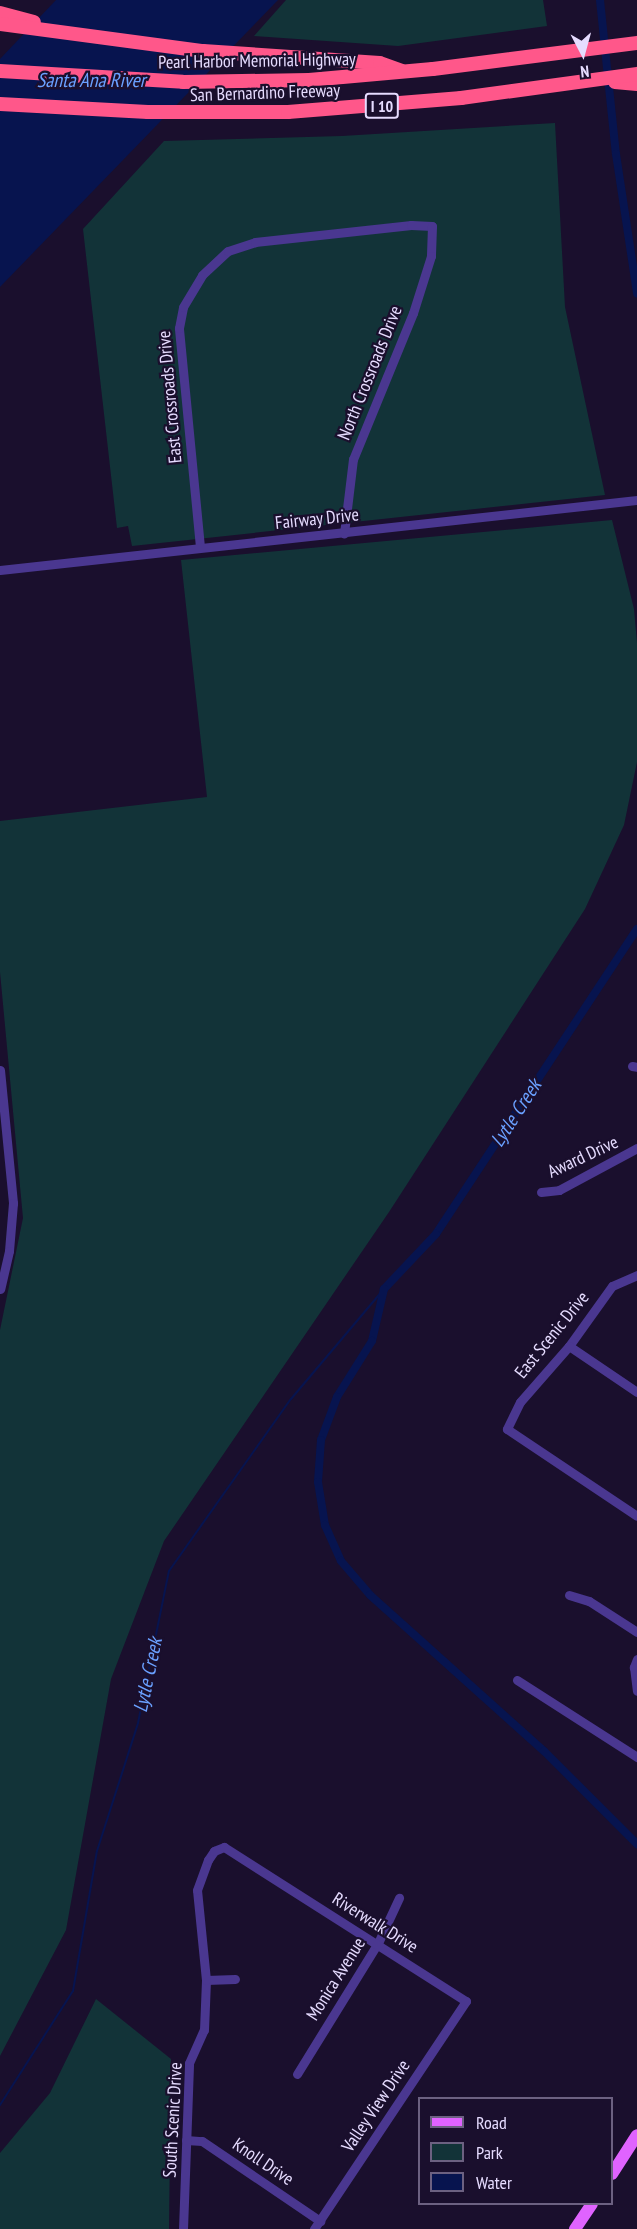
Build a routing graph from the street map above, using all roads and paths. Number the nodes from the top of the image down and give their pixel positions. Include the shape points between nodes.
1 (1, 16) edge
2 (637, 43) edge
3 (0, 71) edge
4 (407, 72) junction
5 (637, 74) edge
6 (595, 80) junction
7 (637, 84) edge
8 (0, 104) edge
9 (432, 226) joint
10 (637, 500) edge
11 (344, 533) junction
12 (200, 547) junction
13 (0, 570) edge
14 (0, 1071) edge
15 (637, 1148) edge
16 (541, 1192) dead end
17 (637, 1275) edge
18 (0, 1289) edge
19 (569, 1346) junction
20 (637, 1392) edge
21 (637, 1516) edge
22 (569, 1595) dead end
23 (637, 1632) edge
24 (637, 1659) edge
25 (517, 1680) dead end
26 (637, 1691) edge
27 (637, 1757) edge
28 (266, 1875) joint
29 (399, 1898) dead end
30 (378, 1943) junction
31 (235, 1979) dead end
32 (206, 1980) junction
33 (466, 2001) joint
34 (297, 2074) dead end
35 (637, 2135) edge
36 (186, 2139) junction
37 (613, 2172) edge
38 (591, 2205) edge
39 (317, 2225) edge
40 (183, 2229) edge
41 (575, 2229) edge

1 - 4 highway via 67,33 156,46 380,63
2 - 4 highway, I 10
3 - 4 highway, Pearl Harbor Memorial Highway / I 10 via 153,81 263,82
5 - 6 highway, San Bernardino Freeway / I 10
6 - 7 highway
6 - 8 highway, San Bernardino Freeway / I 10 via 377,106 228,113
9 - 11 street, North Crossroads Drive via 431,256 413,313 353,459
9 - 12 street, East Crossroads Drive via 255,242 228,250 202,275 183,306 179,328
10 - 11 street, Fairway Drive
11 - 12 street, Fairway Drive
12 - 13 street, Fairway Drive
14 - 18 street via 13,1203 9,1251
15 - 16 street, Award Drive via 559,1190
17 - 19 street, East Scenic Drive via 612,1286
19 - 20 street
19 - 21 street, East Scenic Drive via 520,1402 507,1429
22 - 23 street via 589,1601
24 - 26 street
25 - 27 street
28 - 30 street, Riverwalk Drive
28 - 32 street, South Scenic Drive via 224,1847 214,1851 208,1860 196,1890
29 - 30 street, Monica Avenue
30 - 33 street, Riverwalk Drive
30 - 34 street, Monica Avenue
31 - 32 street
32 - 36 street, South Scenic Drive via 204,2030 189,2063
33 - 39 street, Valley View Drive
35 - 37 main road
36 - 39 street, Knoll Drive via 202,2140
36 - 40 street, South Scenic Drive
38 - 41 main road

